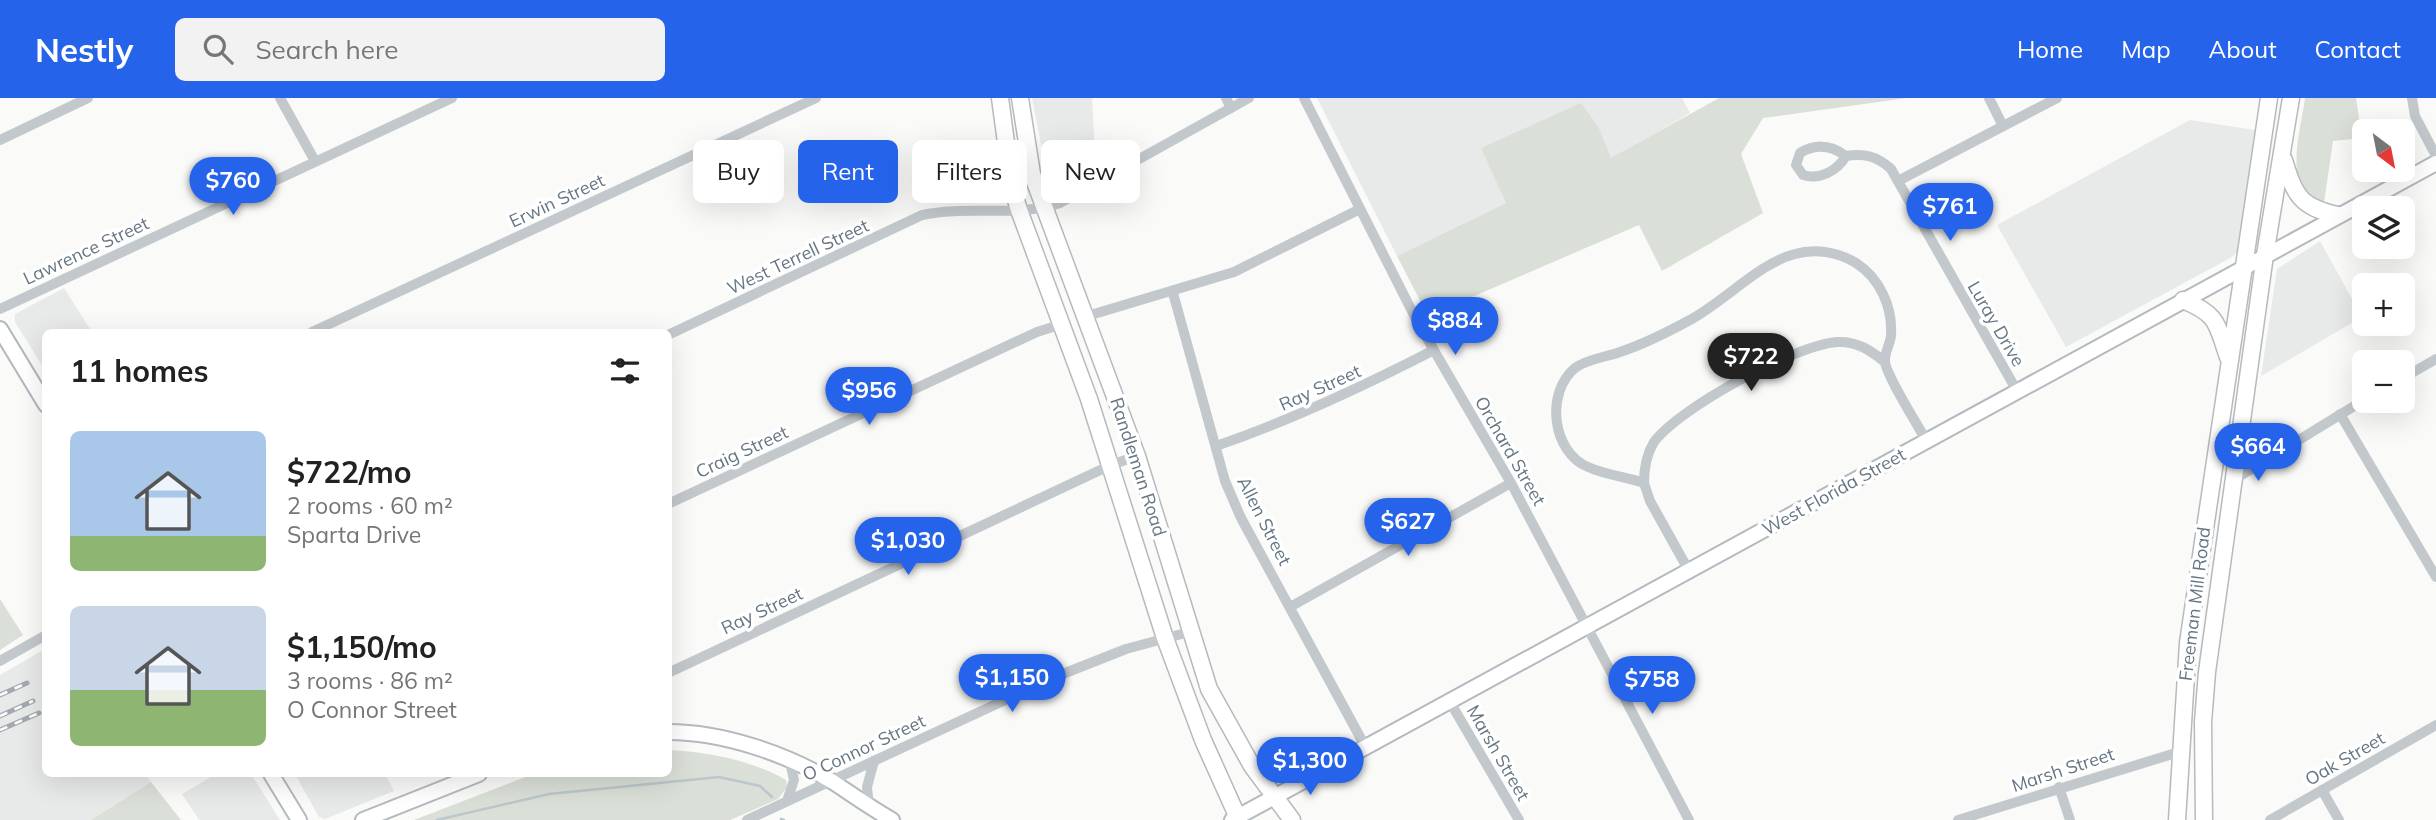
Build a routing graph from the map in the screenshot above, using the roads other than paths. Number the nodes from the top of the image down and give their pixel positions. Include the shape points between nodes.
1 (89, 98) edge
2 (280, 98) edge
3 (452, 98) edge
4 (816, 98) edge
5 (999, 98) edge
6 (1020, 98) edge
7 (1249, 98) edge
8 (1304, 98) edge
9 (1989, 98) edge
10 (2057, 98) edge
11 (2269, 98) edge
12 (2291, 98) edge
13 (2412, 98) edge
14 (1228, 103) edge
15 (2003, 126) junction
16 (0, 140) edge
17 (2282, 155) junction
18 (1846, 156) junction
19 (2436, 156) edge
20 (315, 161) junction
21 (2436, 163) edge
22 (1898, 181) junction
23 (1043, 208) junction
24 (1360, 209) junction
25 (1019, 210) junction
26 (2338, 215) junction
27 (2265, 255) junction
28 (2245, 266) junction
29 (1173, 293) junction
30 (2183, 300) junction
31 (0, 309) edge
32 (1084, 317) junction
33 (1059, 325) junction
34 (0, 329) edge
35 (318, 329) edge
36 (672, 333) edge
37 (1434, 350) junction
38 (2436, 359) edge
39 (1885, 362) junction
40 (2230, 362) junction
41 (2415, 371) edge
42 (2017, 391) junction
43 (42, 398) edge
44 (2352, 407) edge
45 (2340, 414) junction
46 (2240, 438) junction
47 (1927, 442) junction
48 (1216, 446) junction
49 (1138, 456) junction
50 (2265, 460) junction
51 (1111, 465) junction
52 (2235, 479) junction
53 (1511, 483) junction
54 (1644, 483) junction
55 (672, 502) edge
56 (1689, 571) junction
57 (2436, 577) edge
58 (1290, 607) junction
59 (1588, 626) junction
60 (1189, 632) junction
61 (42, 637) edge
62 (1165, 638) junction
63 (0, 661) edge
64 (672, 671) edge
65 (1450, 702) junction
66 (2436, 725) edge
67 (672, 733) edge
68 (1367, 748) junction
69 (2179, 752) junction
70 (874, 761) junction
71 (790, 762) junction
72 (273, 777) edge
73 (471, 777) edge
74 (831, 781) junction
75 (2059, 787) junction
76 (2322, 790) junction
77 (1275, 796) junction
78 (786, 802) junction
79 (869, 807) junction
80 (1236, 819) edge
81 (299, 820) edge
82 (363, 820) edge
83 (747, 820) edge
84 (892, 820) edge
85 (1292, 820) edge
86 (1519, 820) edge
87 (1689, 820) edge
88 (1961, 820) edge
89 (2070, 820) edge
90 (2177, 820) edge
91 (2204, 820) edge
92 (2270, 820) edge
93 (2339, 820) edge

1 - 16 street
2 - 20 street
3 - 20 street, Lawrence Street
4 - 35 street, Erwin Street
5 - 25 main road, Randleman Road
6 - 23 main road, Randleman Road via 1032,174
7 - 14 street, West Terrell Street
8 - 24 street, Orchard Street
9 - 15 street
10 - 15 street
11 - 28 main road, Freeman Mill Road
12 - 17 main road, Freeman Mill Road
13 - 19 street via 2415,116
14 - 23 street, West Terrell Street via 1060,203
15 - 22 street
17 - 26 main road via 2295,194 2304,203
17 - 27 main road, Freeman Mill Road
18 - 18 street, Luray Drive via 1836,148 1819,146 1800,153 1796,165 1803,175 1818,175 1838,166
18 - 22 street, Luray Drive via 1875,157
20 - 31 street, Lawrence Street
21 - 26 main road, West Florida Street
22 - 42 street, Luray Drive
23 - 25 street, West Terrell Street
23 - 32 main road, Randleman Road
24 - 29 street via 1234,272
24 - 37 street, Orchard Street
25 - 33 main road, Randleman Road
25 - 36 street, West Terrell Street via 959,209 922,215
26 - 27 main road, West Florida Street
27 - 28 main road, West Florida Street
27 - 46 main road, Freeman Mill Road
28 - 30 main road, West Florida Street
28 - 40 main road, Freeman Mill Road
29 - 32 street
29 - 48 street, Allen Street
30 - 40 main road via 2215,318
30 - 42 main road, West Florida Street
32 - 49 main road, Randleman Road
33 - 51 main road, Randleman Road
33 - 55 street, Craig Street via 1037,331
34 - 43 main road
37 - 48 street, Ray Street via 1347,396
37 - 53 street, Orchard Street
38 - 41 street
39 - 47 street
39 - 54 street via 1869,349 1836,342 1772,364 1673,424 1655,441 1647,457
39 - 54 street via 1891,336 1889,312 1871,275 1856,263 1821,251 1778,259 1690,320 1576,368 1565,383 1555,418 1574,458 1587,467
40 - 69 main road, Freeman Mill Road via 2188,643
42 - 47 main road, West Florida Street
44 - 45 street
45 - 50 street
45 - 57 street
46 - 50 street via 2253,455
46 - 52 main road, Freeman Mill Road
47 - 56 main road, West Florida Street
48 - 58 street, Allen Street via 1241,518
49 - 51 street, Ray Street
49 - 60 main road, Randleman Road
50 - 52 street
51 - 62 main road, Randleman Road
51 - 64 street, Ray Street
52 - 91 main road, Freeman Mill Road via 2207,671
53 - 58 street
53 - 59 street, Orchard Street
54 - 56 street
56 - 59 main road, West Florida Street
58 - 68 street, Allen Street
59 - 65 main road, West Florida Street
59 - 87 street, Orchard Street
60 - 62 street, O Connor Street
60 - 77 main road, Randleman Road via 1229,729
61 - 63 street
62 - 70 street, O Connor Street via 1051,679
62 - 80 main road, Randleman Road
65 - 68 main road, West Florida Street
65 - 86 street, Marsh Street
66 - 76 street, Oak Street
67 - 71 main road via 721,739
68 - 77 main road, West Florida Street
69 - 75 street, Marsh Street
69 - 90 main road, Freeman Mill Road
70 - 74 street, O Connor Street
70 - 79 street via 867,787
71 - 74 main road
71 - 78 street, O Connor Street via 794,780
72 - 81 main road
73 - 82 main road
74 - 78 street, O Connor Street
74 - 79 main road
75 - 88 street, Marsh Street
75 - 89 street
76 - 92 street, Oak Street
76 - 93 street
77 - 80 main road, West Florida Street
77 - 85 main road, Randleman Road
78 - 83 street, O Connor Street
79 - 84 main road

